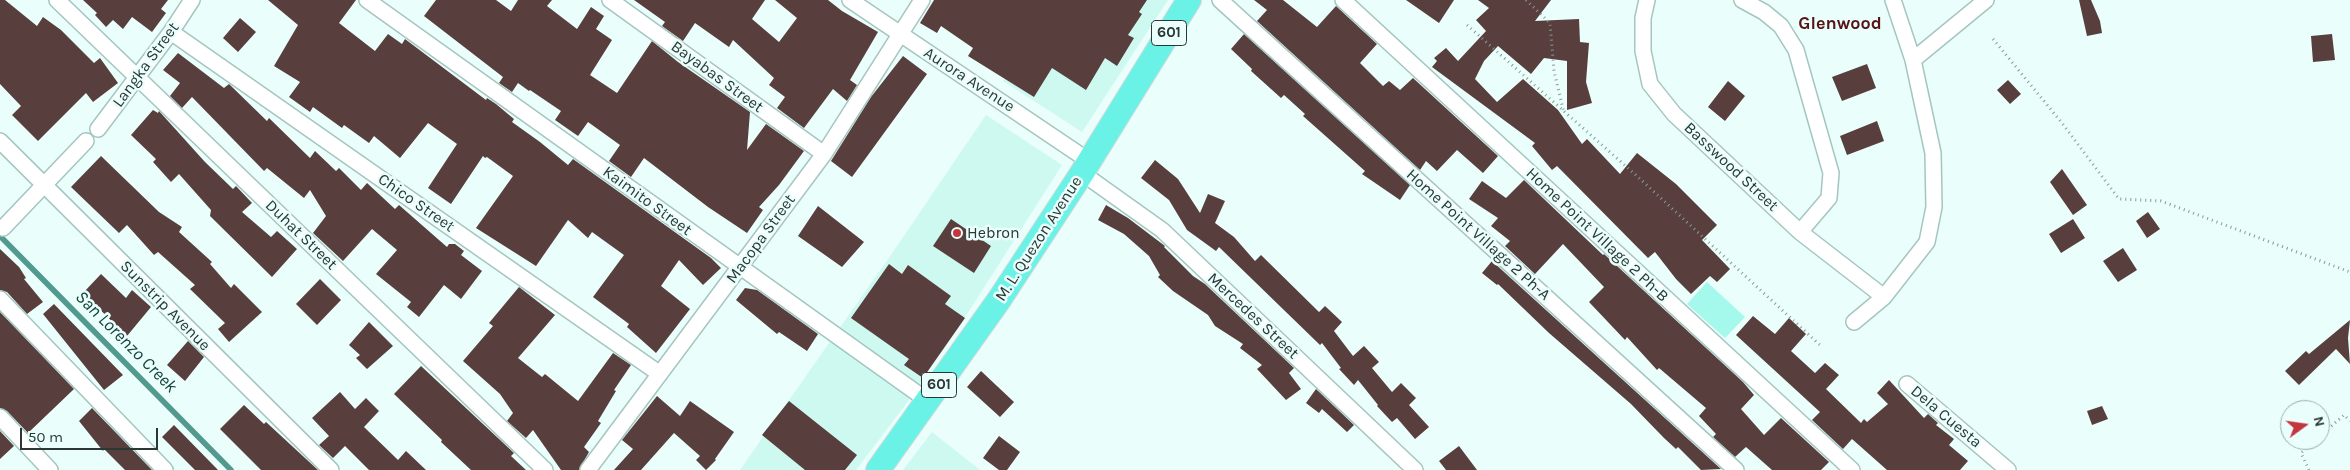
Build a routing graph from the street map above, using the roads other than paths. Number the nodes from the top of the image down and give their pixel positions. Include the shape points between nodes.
1 (57, 0) edge
2 (192, 0) edge
3 (367, 0) edge
4 (610, 0) edge
5 (850, 0) edge
6 (922, 0) edge
7 (1189, 0) edge
8 (1220, 0) edge
9 (1343, 0) edge
10 (1647, 0) edge
11 (1742, 0) edge
12 (1893, 0) edge
13 (1986, 0) edge
14 (171, 32) junction
15 (900, 35) junction
16 (1913, 60) junction
17 (138, 78) junction
18 (98, 129) dead end
19 (0, 141) edge
20 (86, 141) dead end
21 (824, 154) junction
22 (1086, 167) junction
23 (44, 185) junction
24 (3, 228) dead end
25 (1800, 232) junction
26 (740, 268) junction
27 (1884, 297) junction
28 (0, 299) edge
29 (1854, 322) dead end
30 (660, 374) junction
31 (1907, 384) dead end
32 (928, 401) junction
33 (0, 417) edge
34 (50, 470) edge
35 (165, 470) edge
36 (331, 470) edge
37 (545, 470) edge
38 (588, 470) edge
39 (878, 470) edge
40 (1416, 470) edge
41 (1736, 470) edge
42 (1852, 470) edge
43 (2008, 470) edge

1 - 17 street, Duhat Street
2 - 14 street, Langka Street
3 - 26 street, Kaimito Street
4 - 21 street, Bayabas Street
5 - 15 street, Aurora Avenue
6 - 15 street, Macopa Street
7 - 22 main road, M. L. Quezon Avenue / 601
8 - 41 street, Home Point Village 2 Ph-A
9 - 42 street, Home Point Village 2 Ph-B
10 - 25 street, Basswood Street via 1643,18 1643,51 1650,84 1674,114
11 - 25 street via 1781,26 1796,50 1831,174 1829,198
12 - 16 street
13 - 16 street
14 - 17 street, Langka Street
14 - 30 street, Chico Street
15 - 21 street, Macopa Street
15 - 22 street, Aurora Avenue
16 - 27 street via 1933,153 1934,207 1927,242
17 - 18 street, Langka Street
17 - 37 street, Duhat Street
19 - 23 street, Sunstrip Avenue
20 - 23 street
21 - 26 street, Macopa Street
22 - 32 main road, M. L. Quezon Avenue / 601
22 - 40 street, Mercedes Street via 1162,230
23 - 24 street
23 - 36 street, Sunstrip Avenue
25 - 27 street, Basswood Street
26 - 30 street, Macopa Street
26 - 32 street, Kaimito Street
27 - 29 street
28 - 35 street
30 - 38 street, Macopa Street
31 - 43 street, Dela Cuesta
32 - 39 main road, M. L. Quezon Avenue / 601
33 - 34 street

